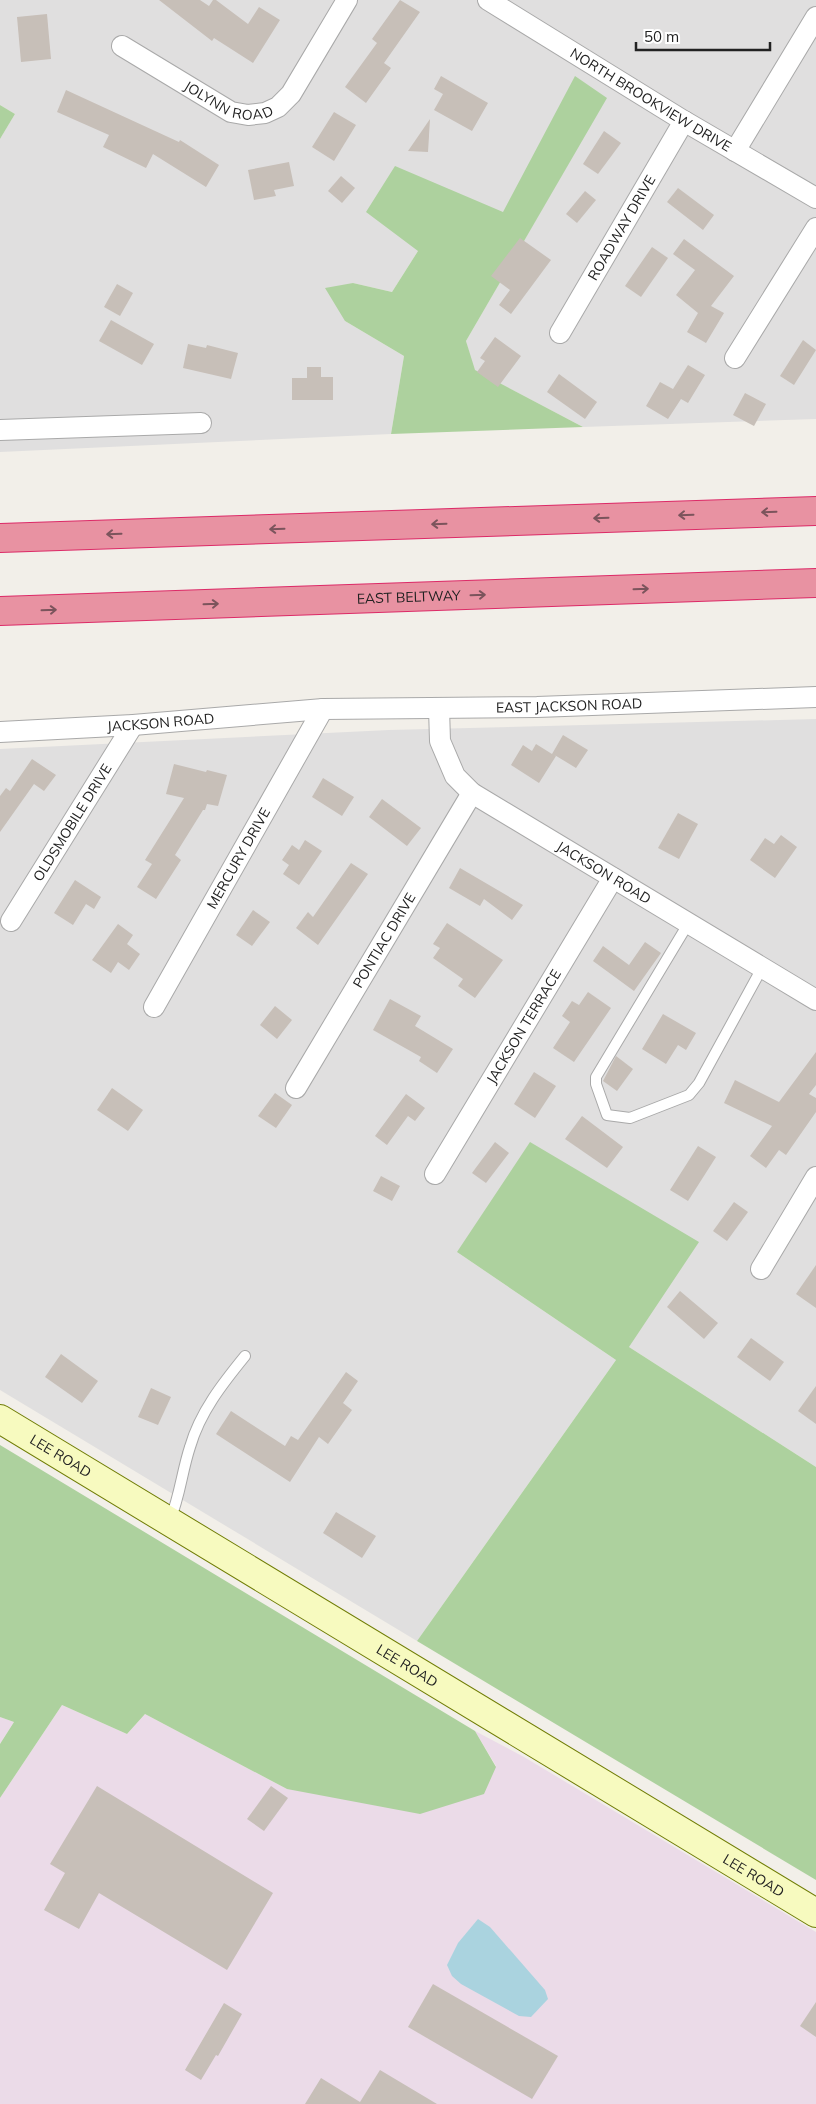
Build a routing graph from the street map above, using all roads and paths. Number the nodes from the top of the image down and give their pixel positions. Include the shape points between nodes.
1 (347, 0) edge
2 (488, 0) edge
3 (816, 16) edge
4 (122, 46) dead end
5 (684, 121) junction
6 (735, 151) junction
7 (816, 198) edge
8 (816, 228) edge
9 (560, 333) dead end
10 (735, 358) dead end
11 (201, 423) dead end
12 (0, 430) edge
13 (816, 511) edge
14 (0, 538) edge
15 (816, 584) edge
16 (0, 611) edge
17 (816, 697) edge
18 (439, 708) junction
19 (323, 709) junction
20 (133, 725) junction
21 (0, 732) edge
22 (472, 793) junction
23 (613, 878) junction
24 (12, 921) dead end
25 (688, 924) junction
26 (762, 968) junction
27 (816, 1000) edge
28 (154, 1007) dead end
29 (296, 1088) dead end
30 (435, 1174) dead end
31 (816, 1177) edge
32 (761, 1269) dead end
33 (245, 1356) dead end
34 (0, 1419) edge
35 (170, 1521) junction
36 (816, 1913) edge

1 - 4 street, JOLYNN ROAD via 291,94 278,108 265,113 231,112
2 - 5 street, NORTH BROOKVIEW DRIVE
3 - 6 street
5 - 6 street, NORTH BROOKVIEW DRIVE
5 - 9 street, ROADWAY DRIVE
6 - 7 street, NORTH BROOKVIEW DRIVE
8 - 10 street
11 - 12 street
13 -> 14 highway
16 -> 15 highway, EAST BELTWAY
17 - 18 street, EAST JACKSON ROAD
18 - 19 street, EAST JACKSON ROAD
18 - 22 street, JACKSON ROAD via 440,741 455,776
19 - 20 street, JACKSON ROAD
19 - 28 street, MERCURY DRIVE
20 - 21 street, JACKSON ROAD
20 - 24 street, OLDSMOBILE DRIVE
22 - 23 street, JACKSON ROAD
22 - 29 street, PONTIAC DRIVE
23 - 25 street, JACKSON ROAD
23 - 30 street, JACKSON TERRACE
25 - 26 street, JACKSON ROAD
25 - 26 lane via 596,1077 607,1115 630,1118 690,1095
26 - 27 street, JACKSON ROAD
31 - 32 street
33 - 35 lane via 219,1388 200,1420
34 - 35 street, LEE ROAD
35 - 36 street, LEE ROAD

